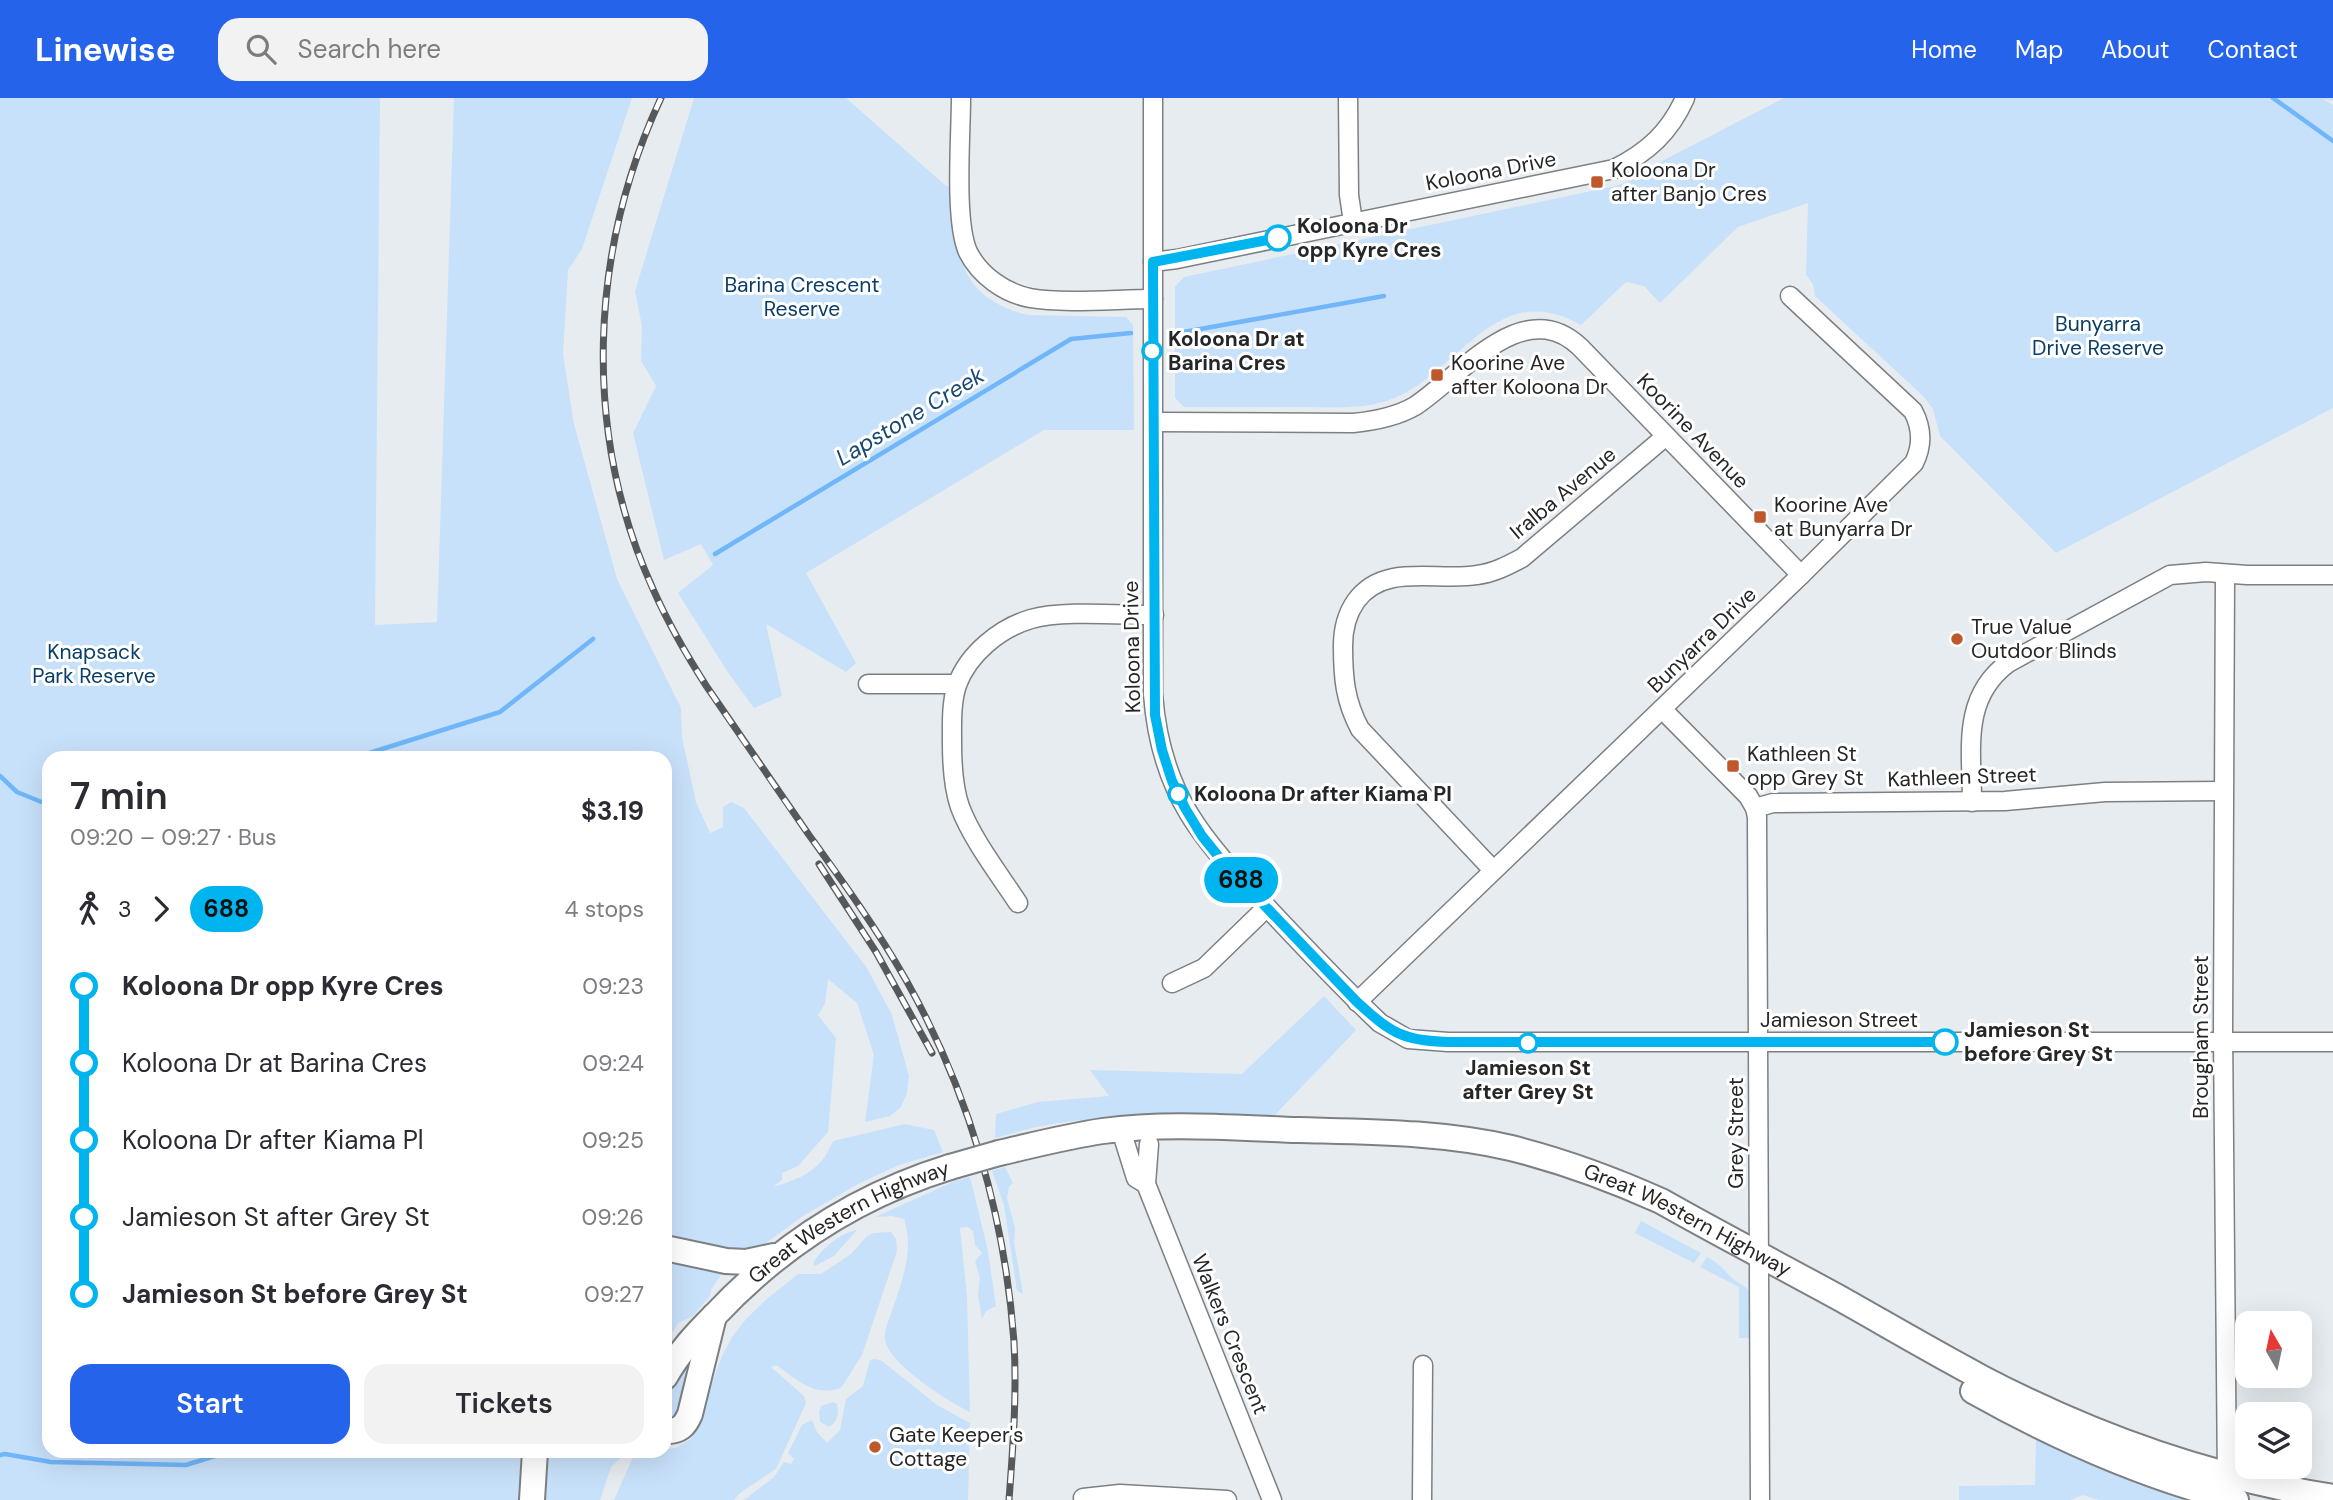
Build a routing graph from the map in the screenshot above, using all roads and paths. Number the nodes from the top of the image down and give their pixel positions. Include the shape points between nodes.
1 (961, 98) edge
2 (1153, 98) edge
3 (1348, 98) edge
4 (1685, 98) edge
5 (1353, 222) junction
6 (1153, 262) junction
7 (1790, 296) dead end
8 (1153, 299) junction
9 (1154, 422) junction
10 (1666, 436) junction
11 (2225, 574) junction
12 (1801, 575) junction
13 (2333, 575) edge
14 (1154, 615) junction
15 (868, 684) dead end
16 (957, 684) junction
17 (1662, 709) junction
18 (2223, 791) junction
19 (1972, 802) junction
20 (1755, 808) junction
21 (1493, 870) junction
22 (1018, 903) dead end
23 (1267, 907) junction
24 (1172, 983) dead end
25 (1357, 1002) junction
26 (1758, 1042) junction
27 (2224, 1042) junction
28 (2333, 1042) edge
29 (1132, 1139) junction
30 (672, 1249) edge
31 (779, 1255) junction
32 (1760, 1264) junction
33 (714, 1315) junction
34 (1423, 1365) dead end
35 (672, 1367) edge
36 (672, 1431) edge
37 (535, 1458) edge
38 (2229, 1493) edge
39 (2333, 1497) edge
40 (1083, 1498) edge
41 (532, 1500) edge
42 (1227, 1500) edge
43 (1272, 1500) edge
44 (1422, 1500) edge
45 (1760, 1500) edge

1 - 8 street via 962,225 969,253 984,273 1005,289 1033,298
2 - 6 street, Koloona Drive
3 - 5 street
4 - 5 street, Koloona Drive via 1655,143 1614,169
5 - 6 street, Koloona Drive
6 - 8 street, Koloona Drive
7 - 12 street, Bunyarra Drive via 1908,405 1920,433 1914,463
8 - 9 street, Koloona Drive
9 - 10 street, Koorine Avenue via 1353,423 1379,419 1414,406 1503,338 1533,329 1554,331 1572,340
9 - 14 street, Koloona Drive
10 - 12 street, Koorine Avenue
10 - 21 street, Iralba Avenue via 1522,558 1476,575 1390,578 1369,588 1347,615 1343,676 1354,717 1368,739
11 - 13 street
11 - 18 street, Brougham Street
11 - 19 street via 2181,572 2158,579 1998,670 1975,706
12 - 17 street, Bunyarra Drive
14 - 16 street via 1046,616 1019,623 989,642
14 - 23 street, Koloona Drive via 1155,715 1172,781 1202,836
15 - 16 street
16 - 22 street via 952,754 957,796 969,826
17 - 20 street
17 - 21 street, Bunyarra Drive
18 - 19 street, Kathleen Street via 2113,792
18 - 27 street, Brougham Street
19 - 20 street, Kathleen Street via 1773,803
20 - 26 street, Grey Street
21 - 25 street, Bunyarra Drive
23 - 24 street via 1203,968
23 - 25 street, Koloona Drive
25 - 26 street, Jamieson Street via 1387,1028 1422,1041
26 - 27 street, Jamieson Street
26 - 32 street, Grey Street
27 - 28 street, Jamieson Street
27 - 38 street, Brougham Street
29 - 31 main road, Great Western Highway, bridge via 1069,1137 950,1167 858,1204
29 - 32 main road, Great Western Highway via 1216,1128 1384,1133 1508,1148 1549,1158 1661,1201
29 - 43 street, Walkers Crescent
30 - 31 main road via 726,1261
31 - 33 main road, Great Western Highway
32 - 38 main road, Great Western Highway via 1984,1379
32 - 45 street, Grey Street
33 - 35 main road, Great Western Highway
33 - 36 main road via 690,1414 682,1427
34 - 44 street
37 - 41 main road
38 - 39 main road, Great Western Highway
40 - 42 street via 1120,1494

